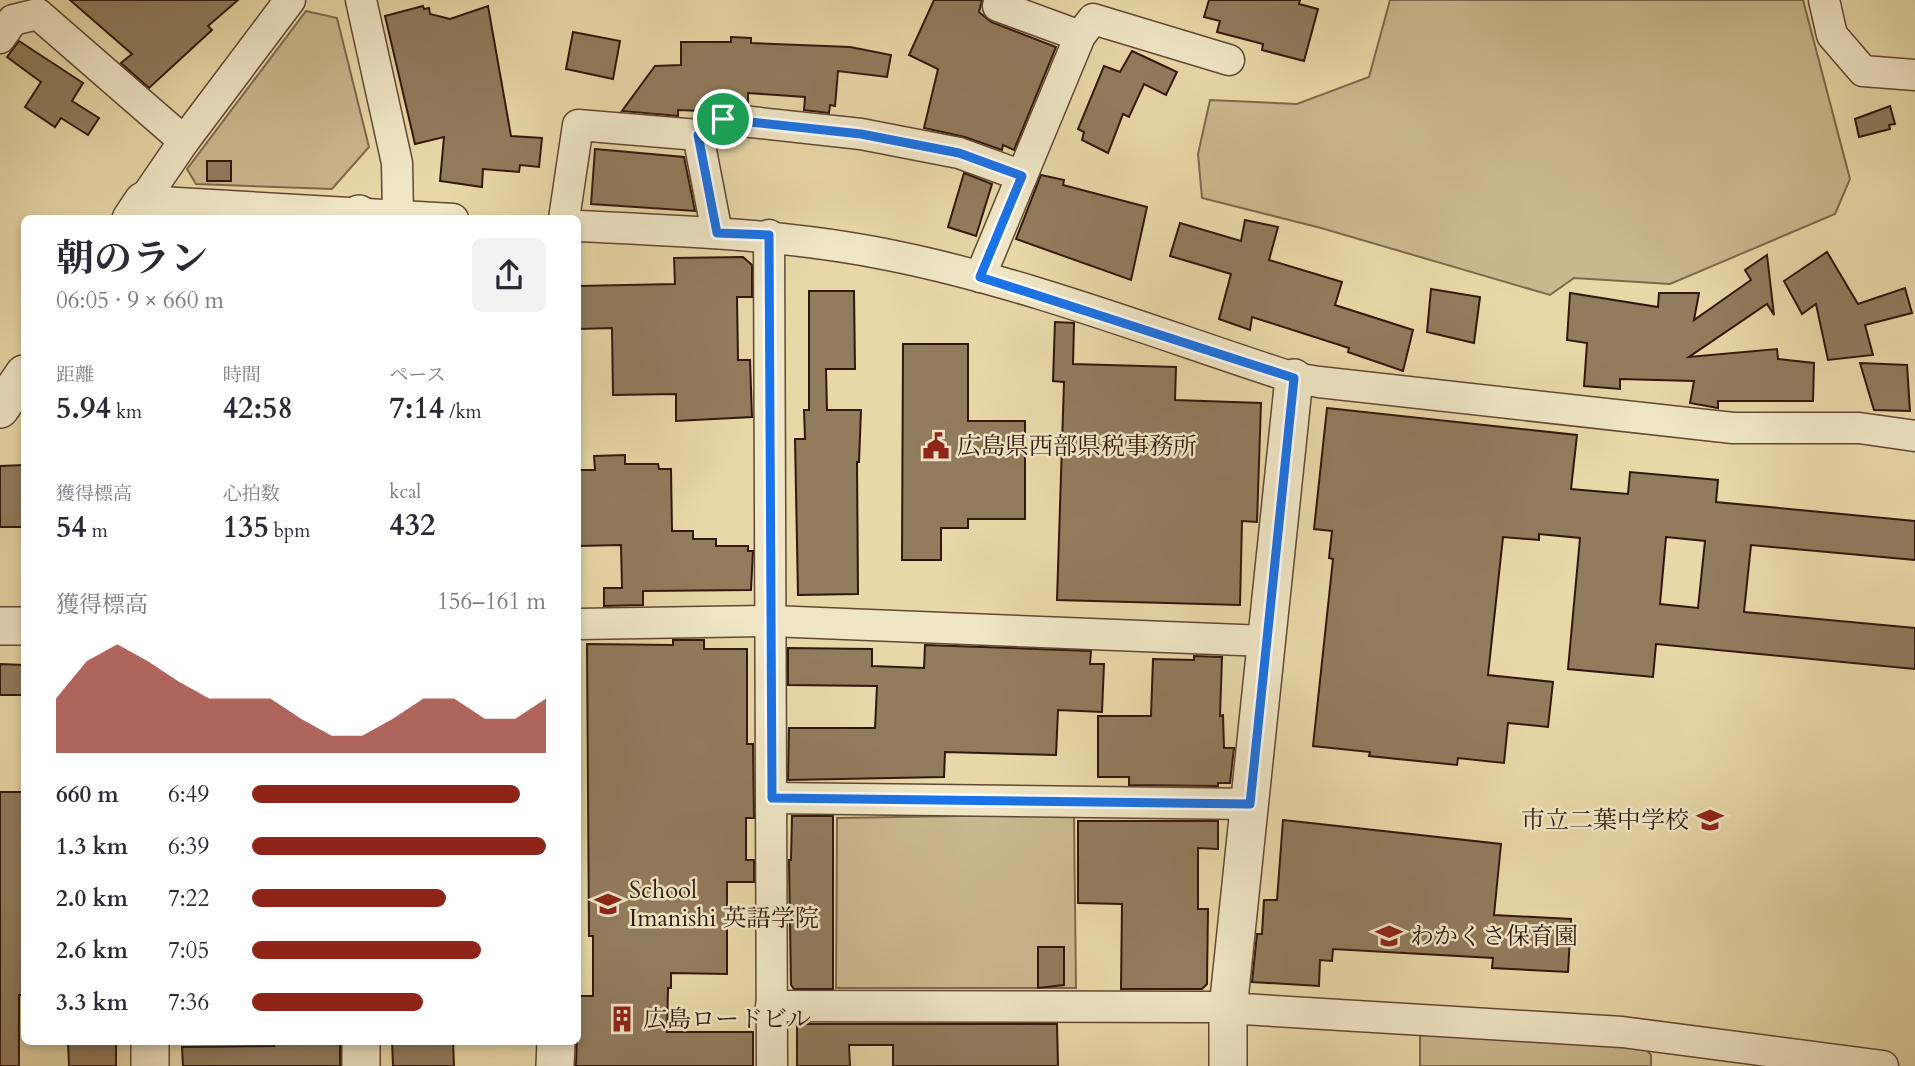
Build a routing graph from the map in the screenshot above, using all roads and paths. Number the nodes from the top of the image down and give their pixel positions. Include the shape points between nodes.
1 (290, 0) edge
2 (361, 0) edge
3 (1000, 0) edge
4 (1824, 0) edge
5 (1080, 36) junction
6 (0, 38) edge
7 (1229, 60) dead end
8 (1915, 75) edge
9 (698, 135) junction
10 (184, 141) junction
11 (1022, 176) junction
12 (139, 213) edge
13 (286, 215) edge
14 (398, 215) edge
15 (566, 215) edge
16 (581, 226) edge
17 (717, 233) junction
18 (769, 235) junction
19 (980, 277) junction
20 (21, 378) edge
21 (1294, 378) junction
22 (0, 409) edge
23 (1915, 436) edge
24 (771, 621) junction
25 (581, 624) edge
26 (0, 626) edge
27 (21, 626) edge
28 (1266, 641) junction
29 (772, 798) junction
30 (1250, 804) junction
31 (771, 1006) junction
32 (1228, 1009) junction
33 (150, 1045) edge
34 (361, 1045) edge
35 (556, 1045) edge
36 (1669, 1052) edge
37 (150, 1066) edge
38 (361, 1066) edge
39 (555, 1066) edge
40 (772, 1066) edge
41 (1228, 1066) edge
42 (1883, 1066) edge

1 - 10 street
2 - 14 street via 397,163
3 - 5 street via 998,6
4 - 8 street via 1832,35 1863,71
5 - 7 street via 1093,19
5 - 11 street
6 - 10 street via 13,20 38,14
9 - 11 street via 723,119 861,134 959,153
9 - 15 street via 579,125
9 - 17 street
10 - 12 street
11 - 19 street
12 - 13 street
16 - 17 street
17 - 18 street
18 - 19 street via 889,255
18 - 24 street
19 - 21 street
20 - 22 street
21 - 23 street via 1732,428 1859,428
21 - 28 street
24 - 25 street
24 - 28 street
24 - 29 street
26 - 27 street
28 - 30 street
29 - 30 street
29 - 31 street
30 - 32 street
31 - 32 street
31 - 40 street
32 - 36 street via 1622,1032
32 - 41 street
33 - 37 street
34 - 38 street
35 - 39 street
36 - 42 street

